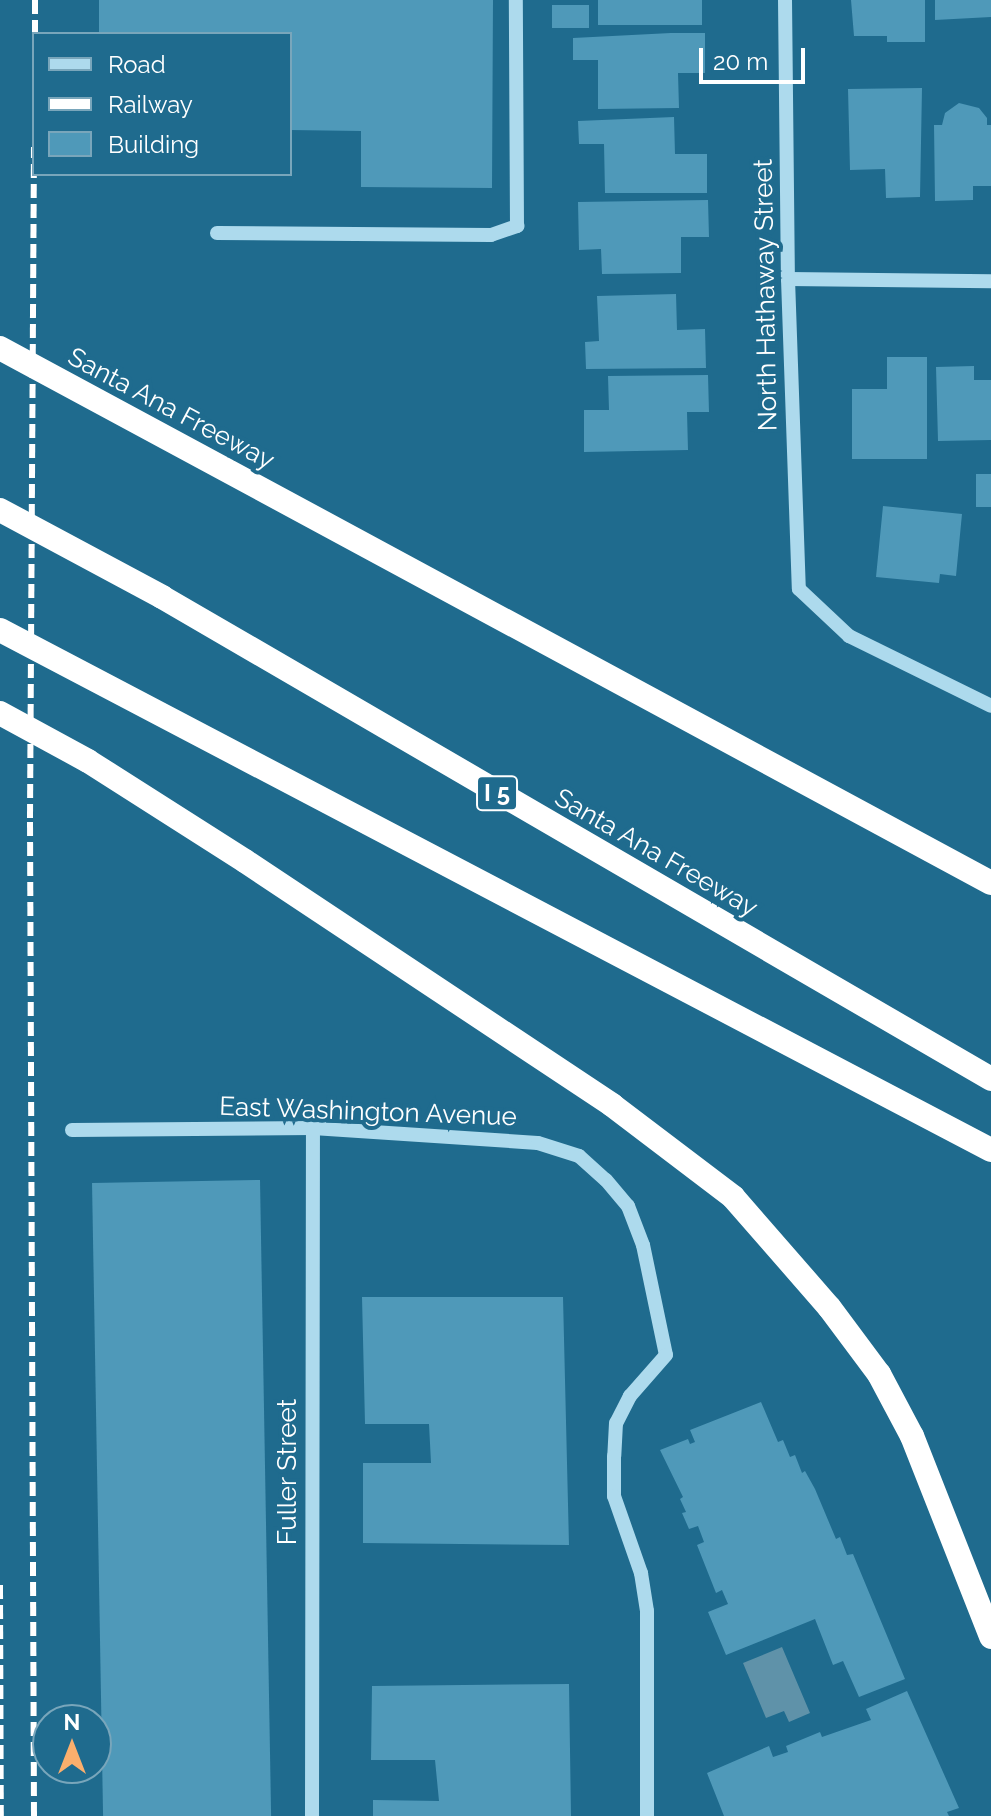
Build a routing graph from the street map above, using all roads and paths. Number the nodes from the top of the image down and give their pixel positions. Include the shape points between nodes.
1 (516, 0) edge
2 (785, 0) edge
3 (217, 233) dead end
4 (788, 279) junction
5 (991, 281) edge
6 (0, 348) edge
7 (0, 510) edge
8 (0, 630) edge
9 (991, 706) edge
10 (0, 713) edge
11 (991, 883) edge
12 (991, 1079) edge
13 (313, 1128) junction
14 (72, 1130) dead end
15 (991, 1150) edge
16 (991, 1637) edge
17 (312, 1816) edge
18 (647, 1816) edge

1 - 3 street via 517,226 491,235
2 - 4 street, North Hathaway Street
4 - 5 street
4 - 9 street, North Hathaway Street via 799,589 849,636
6 - 11 highway, Santa Ana Freeway
7 - 12 highway, Santa Ana Freeway / I 5 via 176,605
8 - 15 highway
10 - 16 highway via 88,761 245,861 612,1105 733,1197 829,1307 879,1374 912,1436
13 - 14 street, East Washington Avenue
13 - 17 street, Fuller Street
13 - 18 street, East Washington Avenue via 538,1143 579,1156 628,1206 643,1245 666,1355 630,1396 616,1423 614,1456 614,1496 641,1573 647,1611

